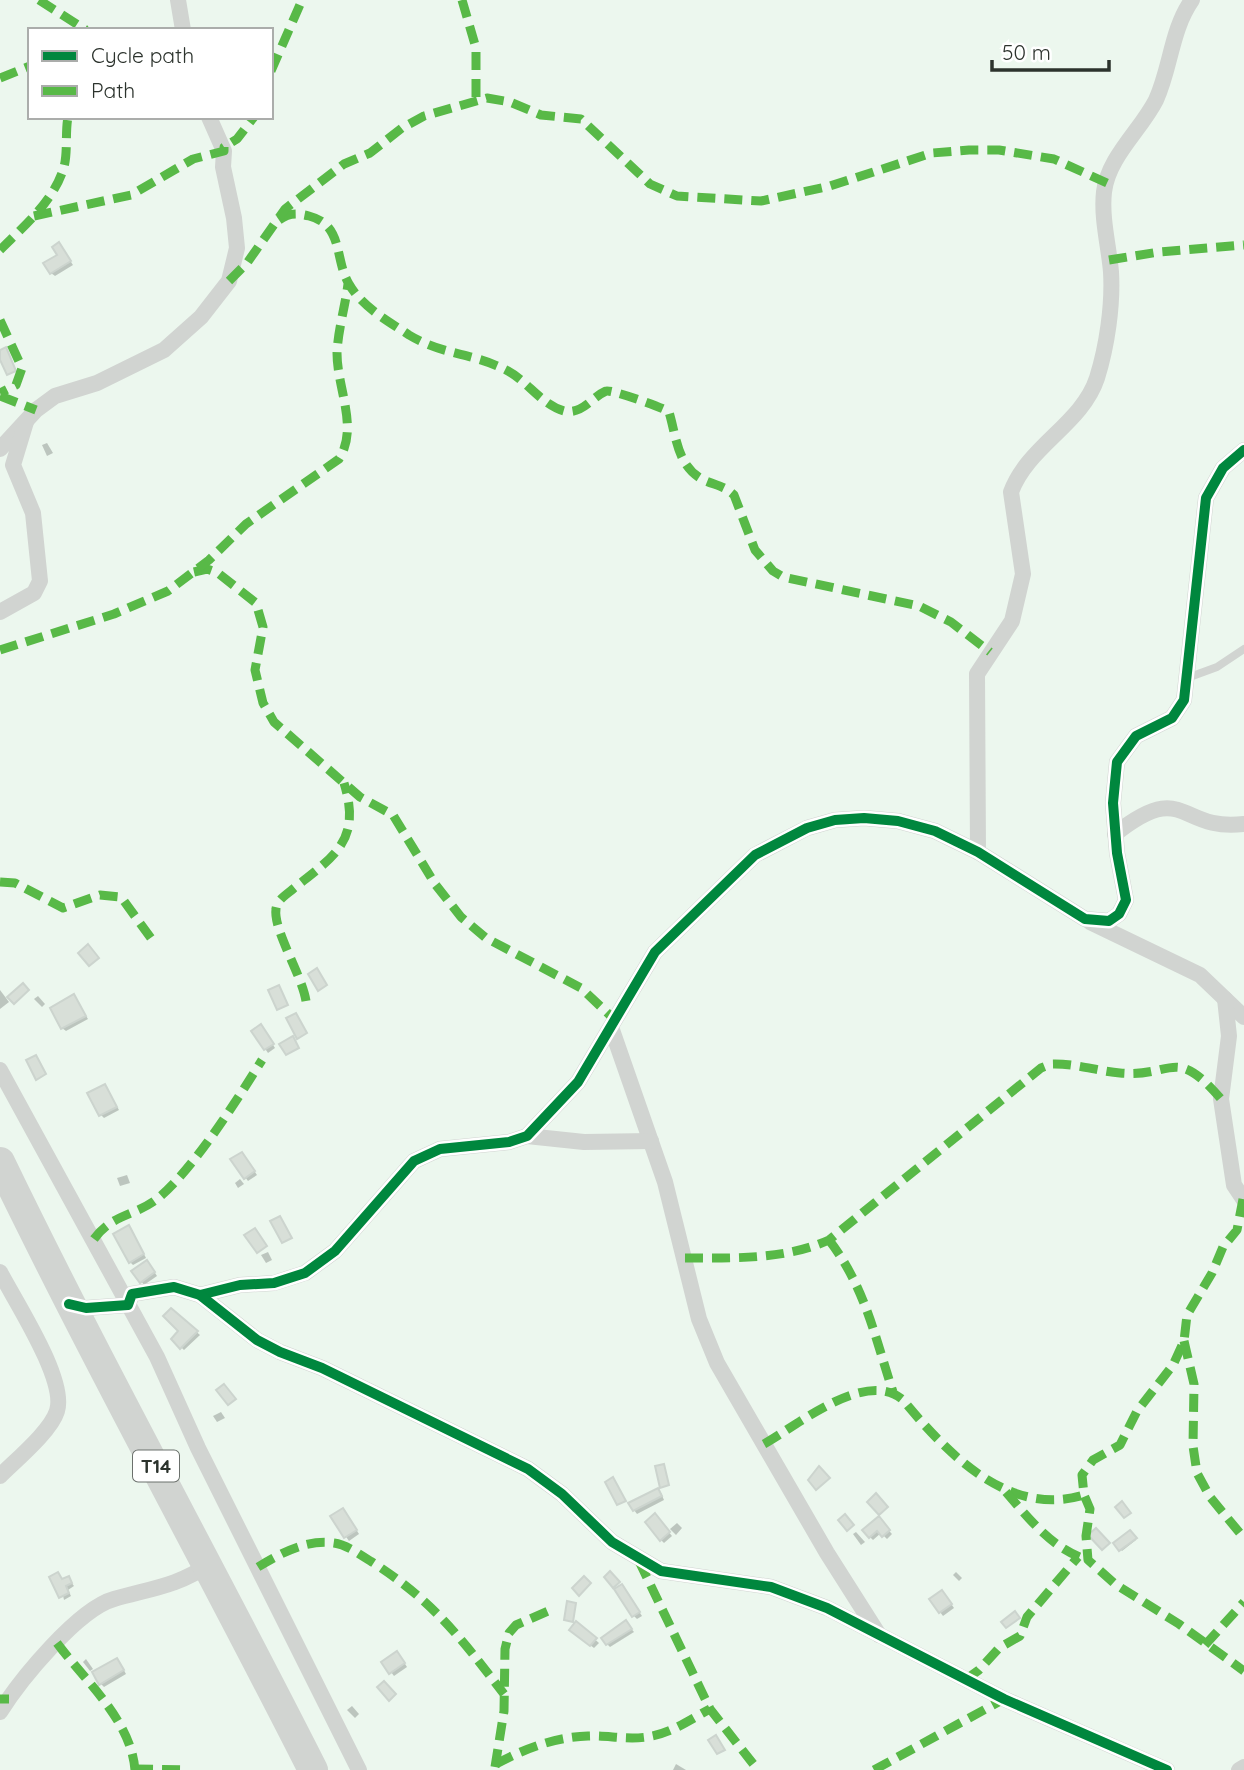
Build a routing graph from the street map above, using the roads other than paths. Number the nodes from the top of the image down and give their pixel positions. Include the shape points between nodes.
1 (178, 0) edge
2 (1192, 0) edge
3 (183, 28) edge
4 (210, 119) edge
5 (26, 420) junction
6 (0, 449) edge
7 (1244, 450) edge
8 (0, 612) edge
9 (1244, 649) edge
10 (1187, 678) junction
11 (1244, 824) edge
12 (1115, 834) junction
13 (978, 852) junction
14 (1085, 919) junction
15 (1225, 999) junction
16 (1244, 1017) edge
17 (612, 1030) junction
18 (0, 1070) edge
19 (527, 1136) junction
20 (651, 1141) junction
21 (0, 1162) edge
22 (1244, 1200) edge
23 (0, 1272) edge
24 (200, 1295) junction
25 (69, 1304) junction
26 (128, 1305) junction
27 (0, 1476) edge
28 (209, 1564) junction
29 (880, 1637) junction
30 (0, 1712) edge
31 (1244, 1767) edge
32 (313, 1770) edge
33 (359, 1770) edge
34 (1167, 1770) edge
35 (1239, 1770) edge

1 - 3 street
2 - 13 street via 1179,24 1157,98 1114,165 1104,191 1111,276 1096,382 1074,414 1030,461 1011,492 1023,574 1012,621 977,674
4 - 5 street via 224,151 234,218 236,261 229,281 201,317 164,350 97,383 55,396
5 - 6 street
5 - 8 street via 13,465 33,513 40,581 34,593
7 - 10 street via 1223,468 1206,498
9 - 10 lane via 1217,667
10 - 12 street via 1184,700 1172,718 1136,736 1117,762
11 - 12 street via 1222,826 1165,806 1137,816
12 - 14 street via 1126,900 1109,920
13 - 14 street
13 - 17 street via 935,831 898,821 835,820 807,828 755,855 655,952
14 - 15 street via 1200,975
15 - 16 street
15 - 22 street via 1228,1052 1221,1099 1234,1185
17 - 19 street via 578,1082
17 - 20 street
18 - 26 street
19 - 20 street via 584,1142
19 - 24 street via 509,1143 427,1153 414,1161 335,1251 305,1273
20 - 29 street via 699,1319 717,1363
21 - 25 highway, T14
23 - 27 street via 59,1397 54,1419
24 - 26 street via 174,1287 156,1288 132,1294
24 - 29 street via 257,1340 528,1469 612,1542 661,1571 771,1587 827,1608
25 - 26 street via 86,1308
25 - 28 highway, T14
26 - 33 street
28 - 30 street via 170,1586 112,1599 83,1615
28 - 32 highway, T14
29 - 34 street via 1004,1699
31 - 35 street

